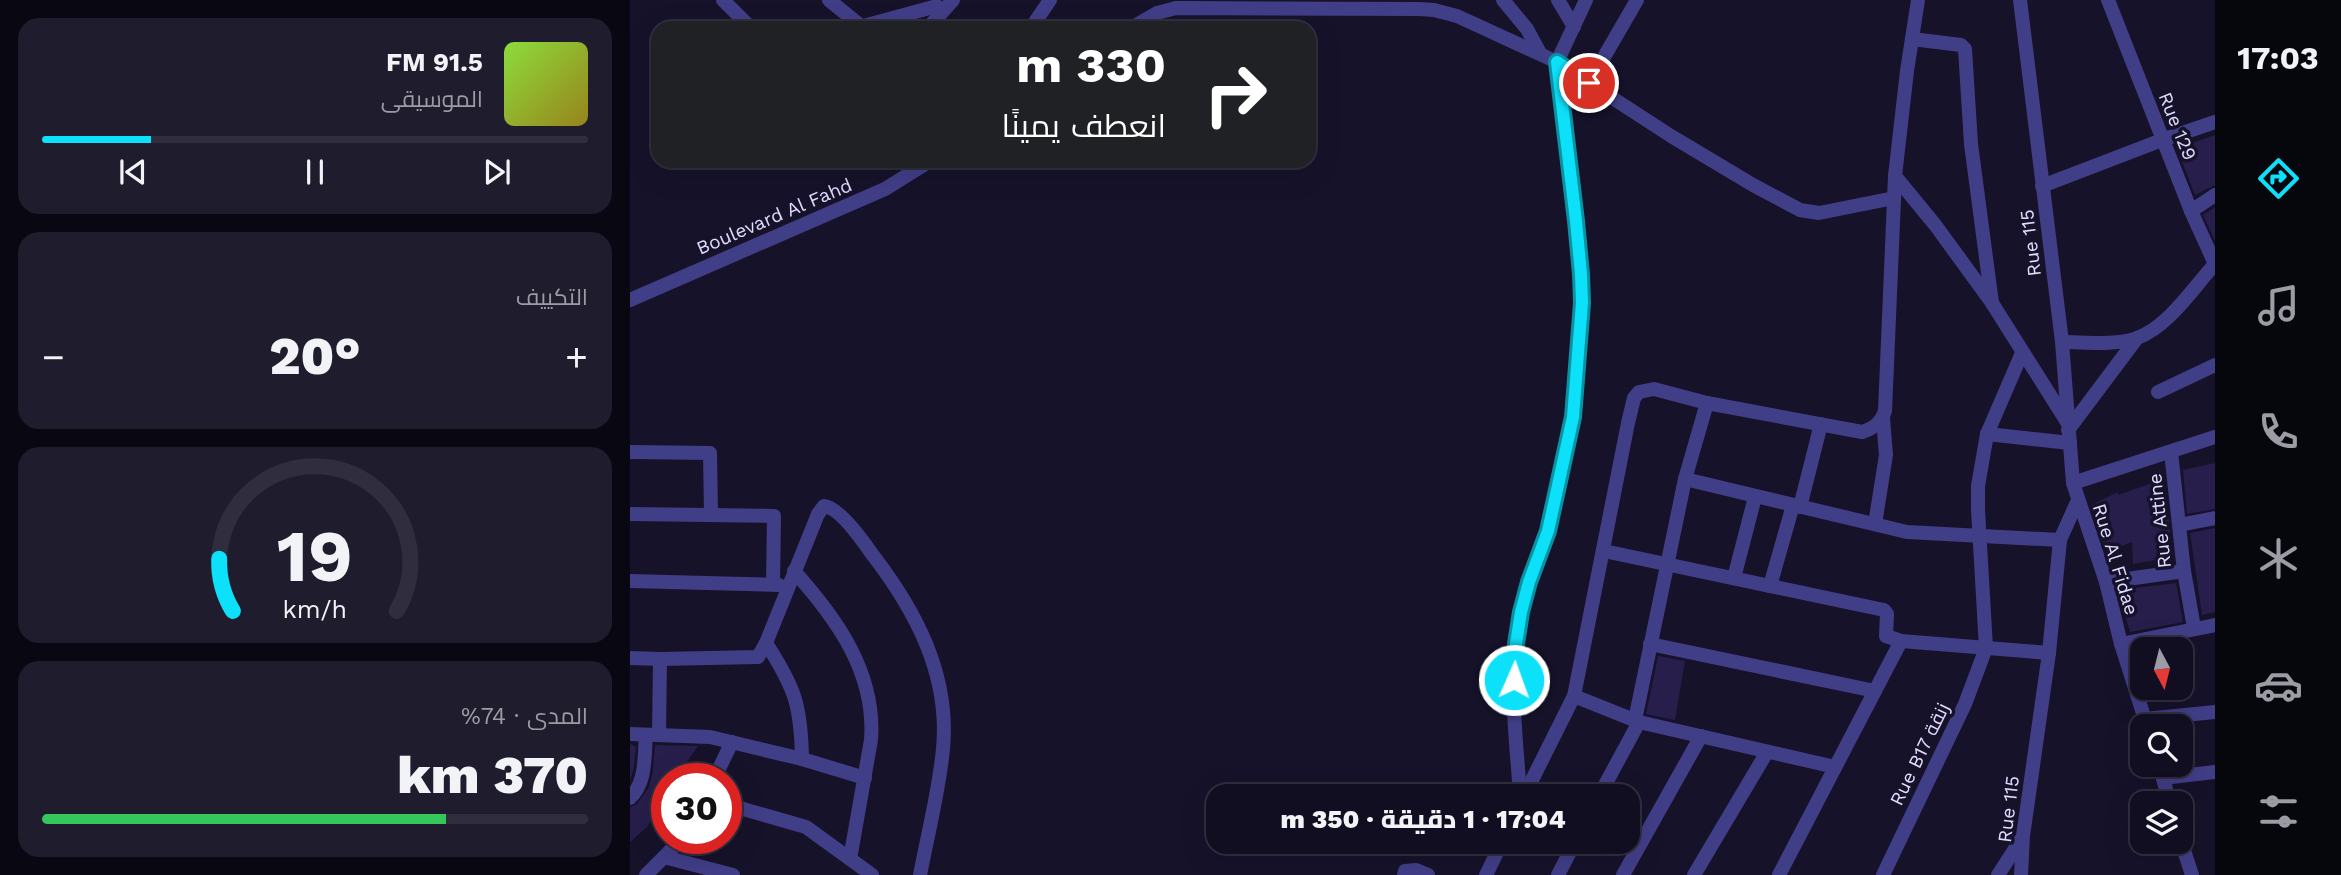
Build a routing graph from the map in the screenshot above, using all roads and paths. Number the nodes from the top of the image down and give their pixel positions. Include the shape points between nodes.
1 (723, 0) edge
2 (829, 0) edge
3 (953, 0) edge
4 (1050, 0) edge
5 (1503, 0) edge
6 (1558, 0) edge
7 (1586, 0) edge
8 (1637, 0) edge
9 (1918, 0) edge
10 (2020, 0) edge
11 (2108, 0) edge
12 (1317, 5) edge
13 (937, 6) edge
14 (744, 21) edge
15 (852, 21) edge
16 (881, 21) edge
17 (1036, 21) edge
18 (1143, 21) edge
19 (1574, 27) junction
20 (1912, 39) junction
21 (1541, 54) junction
22 (1557, 62) junction
23 (1589, 83) junction
24 (2215, 122) edge
25 (2162, 140) junction
26 (919, 168) edge
27 (1895, 176) junction
28 (2042, 186) junction
29 (2215, 195) edge
30 (1894, 198) junction
31 (2191, 211) junction
32 (2215, 264) edge
33 (630, 300) edge
34 (1992, 303) junction
35 (2137, 338) junction
36 (2062, 342) junction
37 (2022, 352) junction
38 (2215, 365) edge
39 (2158, 391) dead end
40 (1707, 403) junction
41 (1882, 418) junction
42 (1821, 424) junction
43 (2069, 432) junction
44 (1987, 434) junction
45 (2215, 437) edge
46 (630, 452) edge
47 (2171, 452) junction
48 (1685, 479) junction
49 (2073, 483) junction
50 (1755, 497) junction
51 (2078, 500) junction
52 (1796, 506) junction
53 (630, 514) edge
54 (711, 514) junction
55 (2215, 518) edge
56 (1875, 524) junction
57 (2179, 525) junction
58 (1979, 536) junction
59 (2060, 540) junction
60 (1604, 551) junction
61 (1666, 564) junction
62 (794, 571) junction
63 (2184, 571) junction
64 (1734, 578) junction
65 (630, 581) edge
66 (2106, 582) junction
67 (780, 586) junction
68 (1770, 586) junction
69 (2215, 625) edge
70 (2194, 628) junction
71 (1901, 642) junction
72 (766, 643) junction
73 (1650, 644) junction
74 (2121, 644) junction
75 (1986, 648) junction
76 (2049, 653) junction
77 (630, 658) edge
78 (660, 659) junction
79 (1875, 691) junction
80 (1574, 696) junction
81 (2215, 712) edge
82 (2143, 714) edge
83 (2193, 715) edge
84 (1637, 721) junction
85 (630, 734) edge
86 (653, 735) junction
87 (1701, 736) junction
88 (732, 742) junction
89 (1767, 751) junction
90 (802, 759) junction
91 (722, 763) edge
92 (1835, 767) junction
93 (2193, 772) edge
94 (2215, 772) edge
95 (865, 778) junction
96 (1521, 784) edge
97 (1528, 784) edge
98 (1606, 784) edge
99 (630, 798) edge
100 (742, 809) edge
101 (2023, 835) junction
102 (667, 854) edge
103 (1496, 854) edge
104 (1569, 854) edge
105 (2185, 854) edge
106 (664, 857) junction
107 (850, 859) junction
108 (646, 875) edge
109 (733, 875) edge
110 (872, 875) edge
111 (920, 875) edge
112 (1404, 875) edge
113 (1428, 875) edge
114 (1486, 875) edge
115 (1558, 875) edge
116 (1623, 875) edge
117 (1694, 875) edge
118 (1779, 875) edge
119 (1883, 875) edge
120 (1998, 875) edge
121 (2021, 875) edge
122 (2192, 875) edge

1 - 14 street
2 - 15 street
3 - 13 street
4 - 17 street
5 - 21 street
6 - 19 street
7 - 19 street
8 - 23 street
9 - 20 street
10 - 28 street, Rue 115
11 - 25 street, Rue 129
12 - 18 street via 1176,8
12 - 21 street via 1442,11
13 - 16 street
19 - 22 street
20 - 27 street
20 - 34 street via 1965,49 1971,144
21 - 22 street
22 - 23 street
22 - 96 street via 1582,303 1573,417 1548,531 1529,582 1516,644 1514,697
23 - 30 street via 1753,186 1800,210 1819,213
24 - 25 street
25 - 28 street
25 - 31 street, Rue 129
26 - 33 street, Boulevard Al Fahd via 885,189
27 - 30 street
27 - 34 street
28 - 36 street, Rue 115
29 - 31 street
30 - 41 street
31 - 32 street, Rue 129
32 - 35 street via 2168,316
34 - 37 street
35 - 36 street
35 - 43 street
36 - 43 street, Rue 115
37 - 43 street
37 - 44 street
38 - 39 street
40 - 42 street
40 - 48 street
40 - 60 street via 1654,388 1634,398
41 - 42 street via 1862,432
41 - 56 street via 1886,455
42 - 52 street
43 - 44 street
43 - 49 street, Rue 115
44 - 58 street via 1978,486
45 - 47 street
46 - 54 street via 710,453
47 - 49 street
47 - 57 street, Rue Attine
48 - 50 street
48 - 61 street
49 - 51 street, Rue Al Fidae
50 - 52 street
50 - 64 street
51 - 59 street, Rue 115
51 - 66 street, Rue Al Fidae
52 - 56 street
52 - 68 street
53 - 54 street
54 - 67 street via 774,516
55 - 57 street
56 - 58 street via 1907,532
57 - 63 street, Rue Attine
58 - 59 street
58 - 75 street
59 - 76 street, Rue 115
60 - 61 street
60 - 80 street
61 - 64 street
61 - 73 street
62 - 67 street
62 - 95 street via 833,618 859,663 872,722
62 - 111 street via 820,510 832,508 888,573 930,649 942,703 943,747
63 - 66 street
63 - 70 street, Rue Attine
64 - 68 street
65 - 67 street
66 - 74 street, Rue Al Fidae
67 - 72 street
68 - 71 street via 1884,610 1886,636
69 - 70 street
70 - 74 street
71 - 75 street
71 - 79 street
72 - 78 street via 756,658
72 - 90 street via 798,704
73 - 79 street
73 - 84 street
74 - 82 street, Rue Al Fidae
75 - 76 street
75 - 119 street, Rue B17 زنقة via 1965,704
76 - 101 street, Rue 115
77 - 78 street
78 - 86 street
79 - 92 street
80 - 84 street
80 - 97 street
81 - 83 street
84 - 87 street
84 - 98 street
85 - 86 street
86 - 88 street
86 - 99 street via 642,779
87 - 89 street
87 - 116 street
88 - 90 street
88 - 91 street
89 - 92 street
89 - 117 street
90 - 95 street
92 - 118 street
93 - 94 street
95 - 107 street
100 - 107 street via 806,827
101 - 120 street
101 - 121 street, Rue 115
102 - 106 street
103 - 114 street
104 - 115 street
105 - 122 street
106 - 108 street
106 - 109 street
107 - 110 street
112 - 113 street via 1416,870

